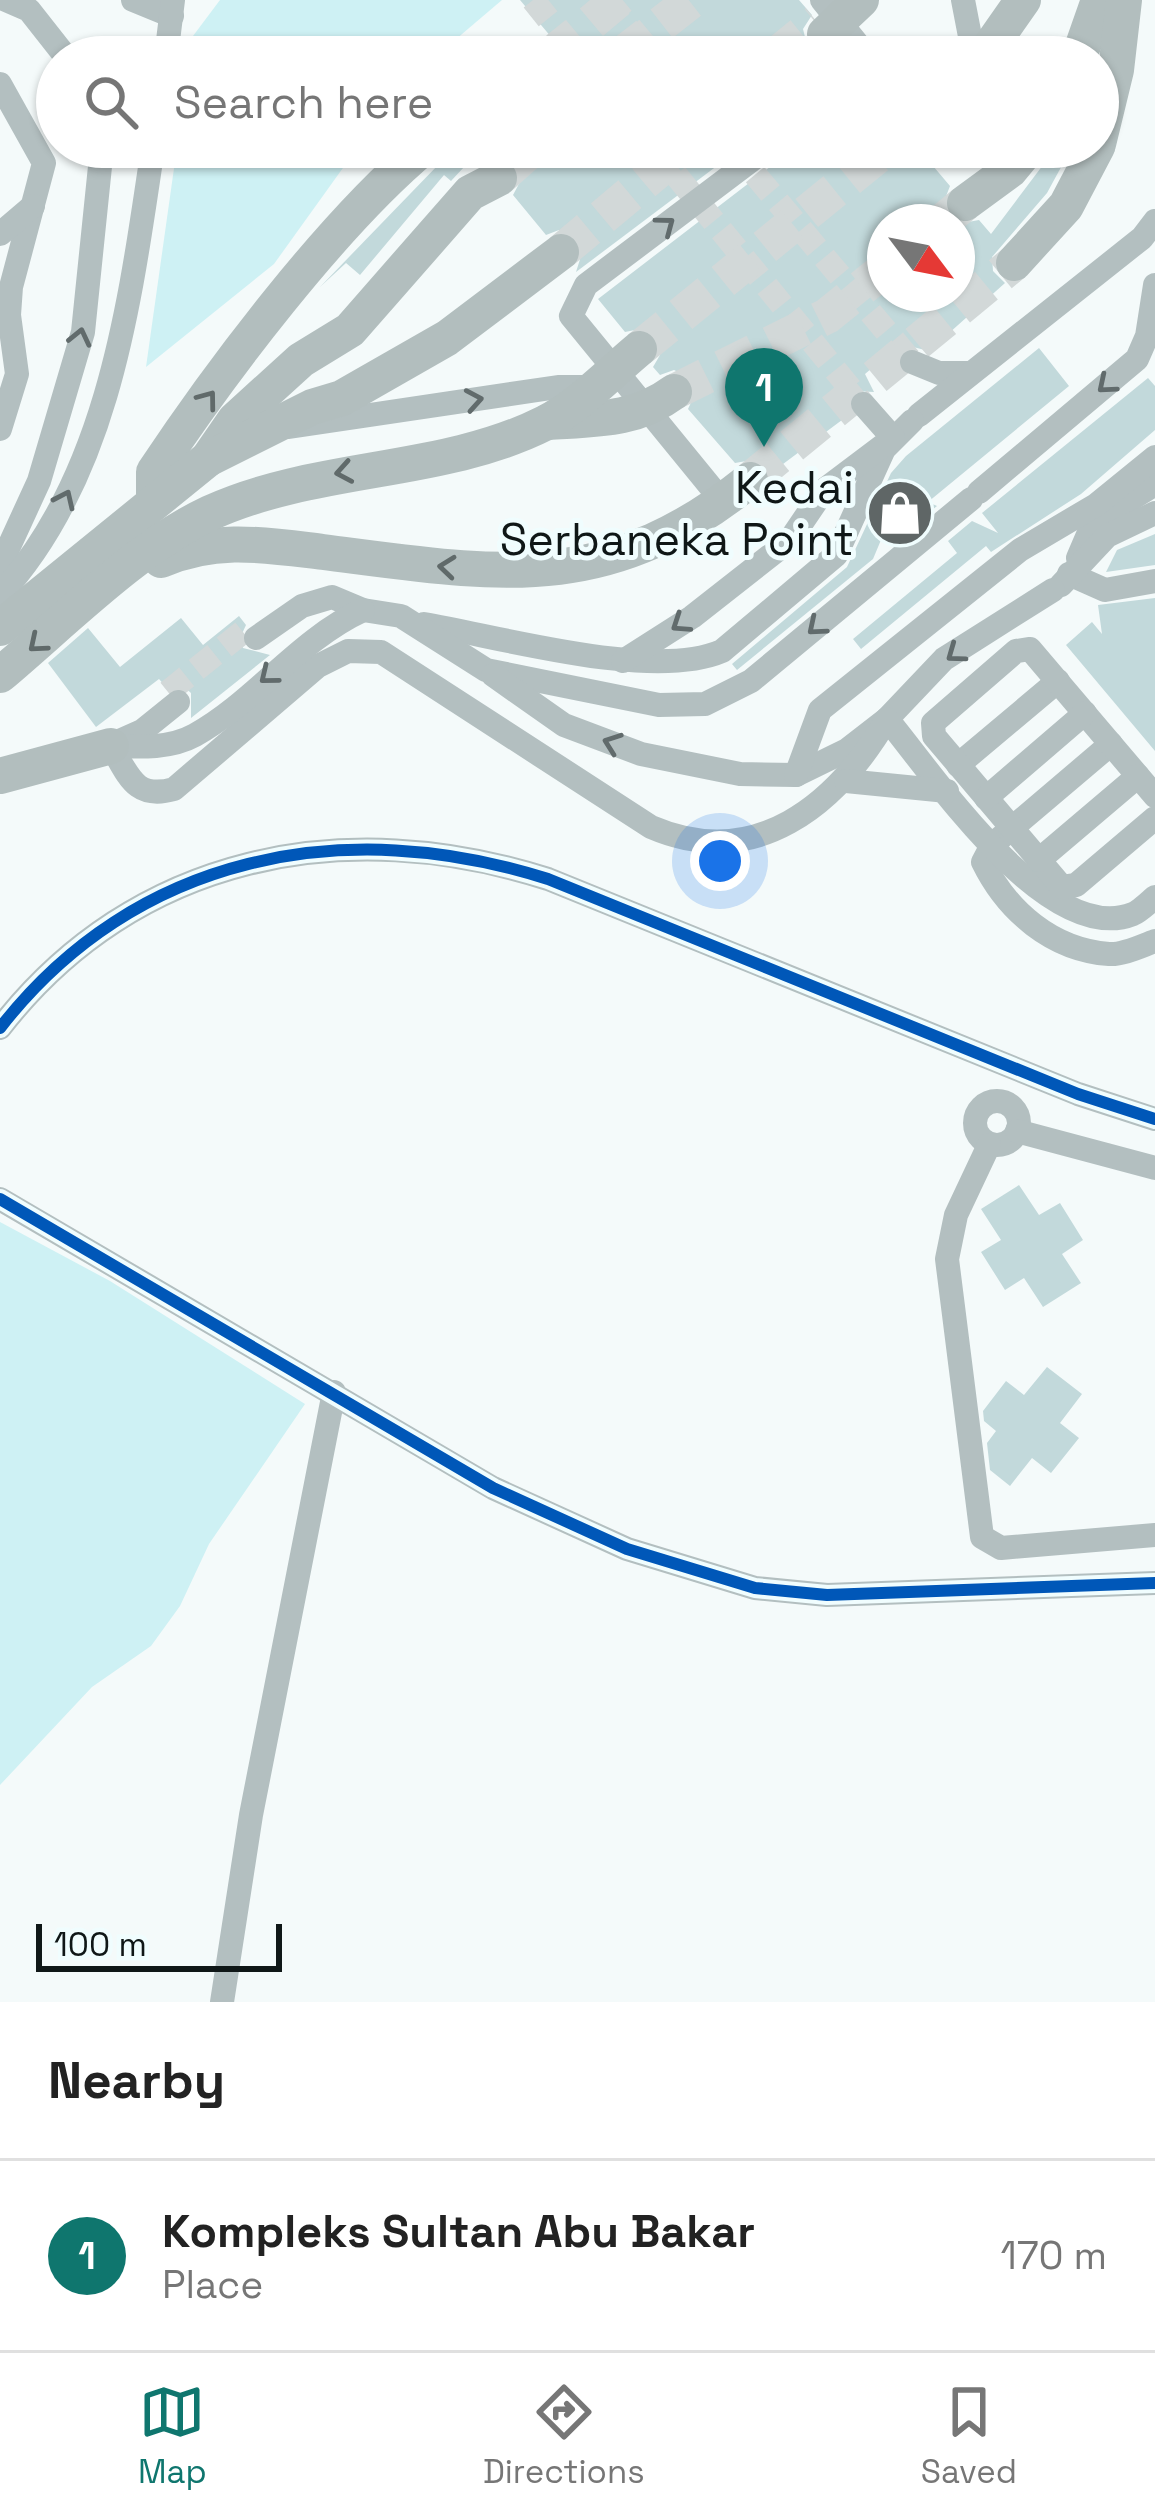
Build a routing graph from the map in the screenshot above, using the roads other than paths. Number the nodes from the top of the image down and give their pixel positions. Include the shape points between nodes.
1 (134, 0) edge
2 (963, 0) edge
3 (1023, 0) edge
4 (1099, 0) edge
5 (1124, 0) edge
6 (18, 5) edge
7 (177, 5) edge
8 (0, 20) edge
9 (47, 36) edge
10 (170, 36) edge
11 (972, 36) edge
12 (995, 36) edge
13 (1086, 36) edge
14 (1119, 44) edge
15 (0, 84) edge
16 (7, 114) edge
17 (36, 152) edge
18 (43, 168) edge
19 (100, 168) edge
20 (150, 168) edge
21 (403, 168) edge
22 (741, 168) edge
23 (1012, 168) edge
24 (1086, 168) edge
25 (486, 180) tunnel mouth
26 (964, 203) tunnel mouth
27 (33, 206) junction
28 (1155, 221) edge
29 (0, 234) edge
30 (556, 246) tunnel mouth
31 (1014, 263) tunnel mouth
32 (1155, 285) edge
33 (4, 319) edge
34 (912, 362) tunnel mouth
35 (616, 368) junction
36 (970, 373) junction
37 (662, 401) junction
38 (863, 404) tunnel mouth
39 (548, 422) junction
40 (275, 428) junction
41 (0, 429) edge
42 (892, 438) junction
43 (221, 454) junction
44 (1155, 457) edge
45 (1155, 484) edge
46 (736, 491) joint
47 (154, 498) junction
48 (1155, 513) edge
49 (206, 515) junction
50 (140, 560) junction
51 (0, 566) edge
52 (1065, 579) junction
53 (1155, 580) edge
54 (0, 595) edge
55 (363, 610) junction
56 (412, 622) junction
57 (0, 628) edge
58 (253, 632) tunnel mouth
59 (622, 661) junction
60 (485, 670) junction
61 (0, 675) edge
62 (1058, 681) junction
63 (173, 697) tunnel mouth
64 (1085, 713) junction
65 (887, 719) junction
66 (1111, 744) junction
67 (111, 746) junction
68 (958, 765) junction
69 (796, 775) junction
70 (0, 776) edge
71 (1138, 776) junction
72 (846, 781) junction
73 (947, 790) junction
74 (1155, 796) edge
75 (986, 798) junction
76 (1155, 818) edge
77 (1002, 837) junction
78 (1039, 860) junction
79 (1155, 897) edge
80 (1155, 941) edge
81 (0, 1028) edge
82 (1020, 1070) junction
83 (1006, 1103) junction
84 (1155, 1120) edge
85 (1017, 1131) junction
86 (989, 1144) junction
87 (1155, 1168) edge
88 (0, 1199) edge
89 (334, 1392) junction
90 (1155, 1535) edge
91 (1155, 1583) edge
92 (222, 2002) edge

1 - 7 street
2 - 11 street
3 - 12 highway
4 - 13 highway
5 - 14 highway
6 - 8 street
6 - 9 street
7 - 10 street
15 - 16 street
16 - 17 street
18 - 27 street
51 -> 19 street via 39,481 82,332
54 -> 20 street via 38,554 106,398
47 -> 21 highway via 158,467 250,344
35 -> 22 street via 572,320 577,296
23 - 26 highway
24 - 31 highway via 1066,206
25 - 43 highway via 350,330 301,360 223,433
27 - 29 street
27 - 33 street
28 - 36 street
30 - 40 highway via 447,338
32 -> 60 street via 1137,359 751,680 705,704 659,705
33 - 41 street via 17,374
34 - 36 street
35 - 37 street
35 - 39 highway
40 -> 35 street via 558,387
36 - 42 street
37 - 39 highway
37 - 46 street
38 - 42 street
39 -> 49 highway via 440,458 278,488
40 - 43 highway
42 -> 59 street via 824,490 790,541
42 - 59 street via 836,555 722,651 703,659
43 - 47 highway
43 - 49 highway
44 - 69 street via 1096,505 1020,550 820,710
45 - 52 street via 1093,523
46 -> 50 highway via 670,536 557,570 497,572 240,542
47 - 57 highway
48 - 52 street via 1107,536
49 - 50 highway
50 -> 61 highway
52 - 53 street via 1105,590
52 -> 65 street via 944,659
55 - 56 street
55 - 58 street via 332,597
55 -> 67 street via 332,625 195,736 145,748
56 - 59 street
56 - 60 street
69 -> 60 street via 740,774 640,754 563,725
62 - 64 street
62 - 68 street
62 - 68 street via 1020,648 952,705 932,732
63 - 67 street via 142,731
64 - 66 street
64 - 75 street
65 - 69 street
65 - 72 street
65 - 73 street
66 - 71 street
66 - 77 street
67 - 70 highway
67 - 72 street via 141,790 174,789 318,666 348,651 381,652 677,838 727,841 776,830
68 - 75 street
71 - 74 street
71 - 78 street
72 - 73 street
73 - 77 street
75 - 77 street
76 - 78 street via 1072,888
77 - 78 street
77 - 79 street via 1030,884 1072,910 1133,914
77 - 80 street via 983,862 998,892 1050,939 1112,955
81 - 82 street via 78,948 187,886 290,852 407,848 548,879
82 - 83 street
82 - 84 street
83 - 85 street
83 - 86 street via 986,1103 976,1115 977,1135
85 - 86 street via 1006,1143
85 - 87 street
86 - 90 street via 956,1215 947,1258 982,1537 1001,1548
88 - 89 street
89 - 91 street via 493,1488 627,1549 755,1588 827,1595
89 - 92 street

